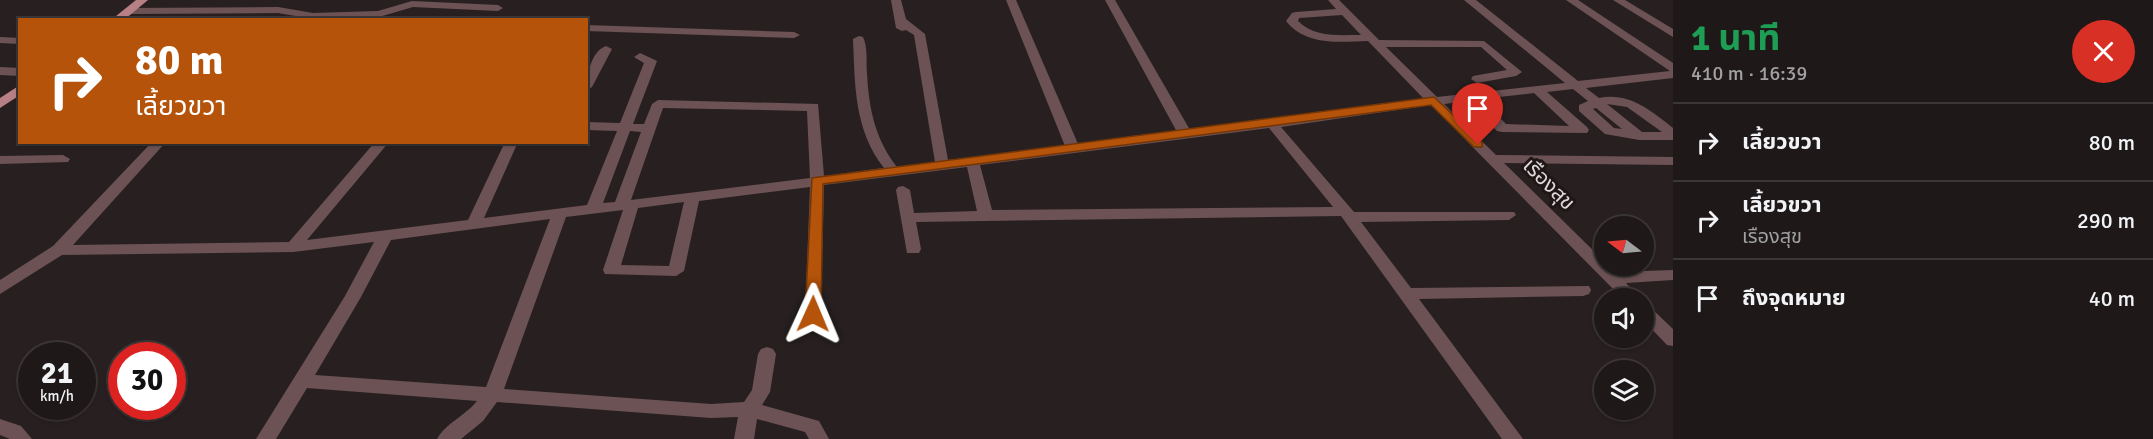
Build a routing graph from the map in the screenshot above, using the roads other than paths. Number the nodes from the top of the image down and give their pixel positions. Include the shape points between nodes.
1 (143, 0) edge
2 (290, 0) edge
3 (897, 0) edge
4 (1011, 0) edge
5 (1110, 0) edge
6 (1333, 0) edge
7 (1469, 0) edge
8 (1571, 0) edge
9 (1618, 0) edge
10 (501, 4) edge
11 (278, 10) junction
12 (128, 11) junction
13 (1345, 12) junction
14 (119, 18) edge
15 (268, 18) edge
16 (490, 18) edge
17 (900, 20) junction
18 (588, 27) edge
19 (903, 34) dead end
20 (1673, 34) edge
21 (794, 35) dead end
22 (859, 39) dead end
23 (0, 40) edge
24 (18, 41) edge
25 (1373, 41) junction
26 (606, 49) dead end
27 (640, 57) dead end
28 (1673, 68) edge
29 (0, 71) edge
30 (18, 72) edge
31 (1673, 74) edge
32 (588, 83) edge
33 (1576, 85) junction
34 (1536, 89) junction
35 (18, 90) edge
36 (1493, 94) junction
37 (1471, 97) junction
38 (1434, 101) junction
39 (1596, 101) junction
40 (0, 104) edge
41 (1272, 124) junction
42 (588, 126) edge
43 (625, 127) junction
44 (649, 128) junction
45 (1185, 134) junction
46 (1673, 135) edge
47 (158, 144) edge
48 (381, 144) edge
49 (511, 144) edge
50 (1073, 149) junction
51 (63, 159) dead end
52 (1493, 159) junction
53 (0, 160) edge
54 (972, 161) junction
55 (1673, 161) edge
56 (942, 165) junction
57 (892, 170) junction
58 (817, 181) junction
59 (903, 190) dead end
60 (693, 196) junction
61 (627, 205) junction
62 (593, 209) junction
63 (560, 214) junction
64 (1348, 214) junction
65 (1509, 214) dead end
66 (986, 215) junction
67 (908, 218) junction
68 (474, 224) junction
69 (385, 236) junction
70 (293, 247) junction
71 (913, 249) dead end
72 (59, 250) junction
73 (1673, 275) edge
74 (1611, 278) junction
75 (0, 288) edge
76 (1621, 288) edge
77 (1583, 290) dead end
78 (1407, 294) junction
79 (813, 314) dead end
80 (1654, 321) edge
81 (1673, 340) edge
82 (767, 354) dead end
83 (302, 381) junction
84 (492, 395) junction
85 (749, 409) junction
86 (0, 427) edge
87 (22, 439) edge
88 (266, 439) edge
89 (447, 439) edge
90 (744, 439) edge
91 (819, 439) edge
92 (1513, 439) edge

1 - 12 main road
2 - 11 street
3 - 17 street
4 - 50 street
5 - 45 street
6 - 13 street, เรืองสุข
7 - 33 street
8 - 28 street
9 - 20 street
10 - 11 street via 412,4 379,14 313,16
10 - 16 street
11 - 12 street
11 - 15 street
12 - 14 main road
13 - 25 street, เรืองสุข
13 - 25 street via 1296,15 1292,21 1302,32 1314,36
17 - 19 street
17 - 56 street via 919,34
18 - 21 street
22 - 57 street via 867,129 881,158
23 - 24 street
25 - 36 street via 1484,44 1516,72 1477,79
25 - 38 street, เรืองสุข
26 - 32 street
27 - 43 street via 651,61
29 - 30 street
31 - 33 street
33 - 34 street
33 - 39 street
34 - 36 street
34 - 37 street via 1582,130 1502,128
35 - 40 main road
36 - 37 street
37 - 38 street
38 - 41 street
38 - 52 street, เรืองสุข
39 - 46 street via 1629,101
39 - 46 street via 1584,108 1610,131 1639,136
41 - 45 street
41 - 64 street
42 - 43 street
43 - 44 street
43 - 62 street
44 - 58 street via 658,104 813,107
44 - 61 street
45 - 50 street
47 - 72 street
48 - 70 street
49 - 68 street
50 - 54 street
51 - 53 street
52 - 55 street
52 - 74 street, เรืองสุข
54 - 56 street
54 - 66 street
56 - 57 street
57 - 58 street
58 - 60 street
58 - 79 street
59 - 67 street
60 - 61 street
60 - 61 street via 675,271 611,270
61 - 62 street
62 - 63 street
63 - 68 street
63 - 84 street
64 - 65 street
64 - 66 street
64 - 78 street
66 - 67 street
67 - 71 street
68 - 69 street
69 - 70 street
69 - 83 street
70 - 72 street
72 - 75 street
73 - 74 street
74 - 76 street, เรืองสุข
77 - 78 street
78 - 92 street
80 - 81 street
82 - 85 street via 760,392
83 - 84 street
83 - 88 street
84 - 85 street via 711,411
84 - 89 street via 476,416
85 - 90 street
85 - 91 street via 812,426
86 - 87 street via 14,430

